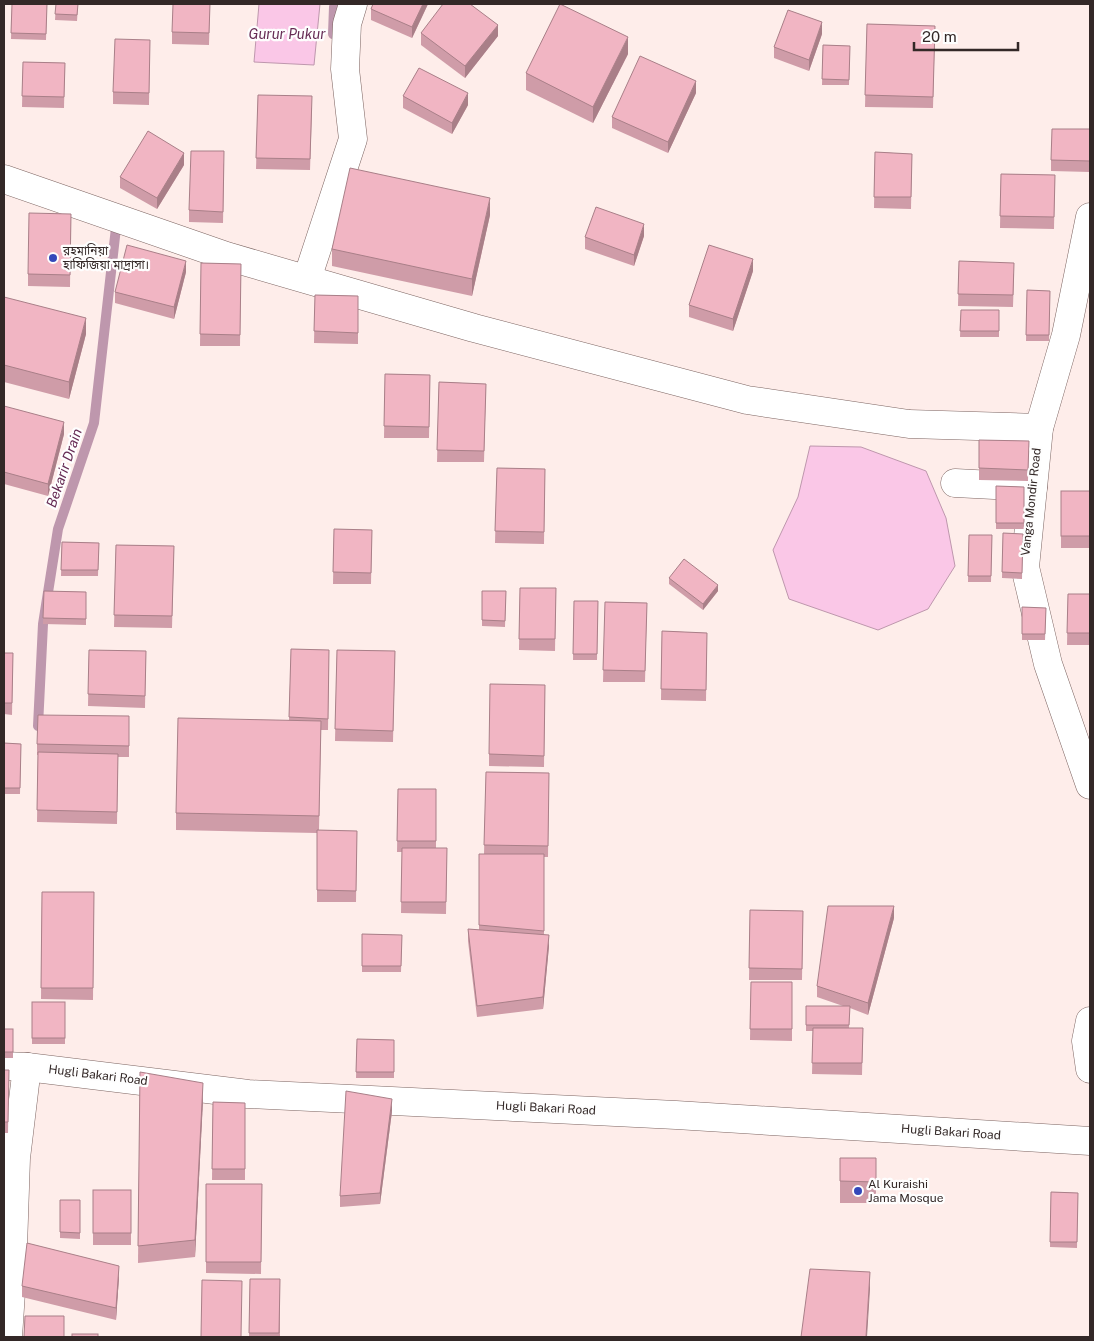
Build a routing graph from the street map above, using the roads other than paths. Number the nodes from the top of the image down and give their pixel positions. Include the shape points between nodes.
1 (353, 4) edge
2 (4, 179) edge
3 (1090, 217) edge
4 (307, 279) junction
5 (1039, 428) junction
6 (955, 483) dead end
7 (1033, 488) junction
8 (1090, 785) edge
9 (1090, 1021) edge
10 (16, 1066) edge
11 (1090, 1069) edge
12 (1090, 1140) edge
13 (7, 1300) edge
14 (8, 1337) edge

1 - 4 street via 347,24 345,69 353,139
2 - 4 street via 226,256
3 - 5 street, Vanga Mondir Road via 1066,335
4 - 5 street via 474,328 747,400 909,424
5 - 7 street, Vanga Mondir Road
6 - 7 street
7 - 8 street, Vanga Mondir Road via 1025,567 1048,664
9 - 11 street via 1086,1041
10 - 12 street, Hugli Bakari Road via 248,1094
10 - 13 street via 16,1158
13 - 14 street

